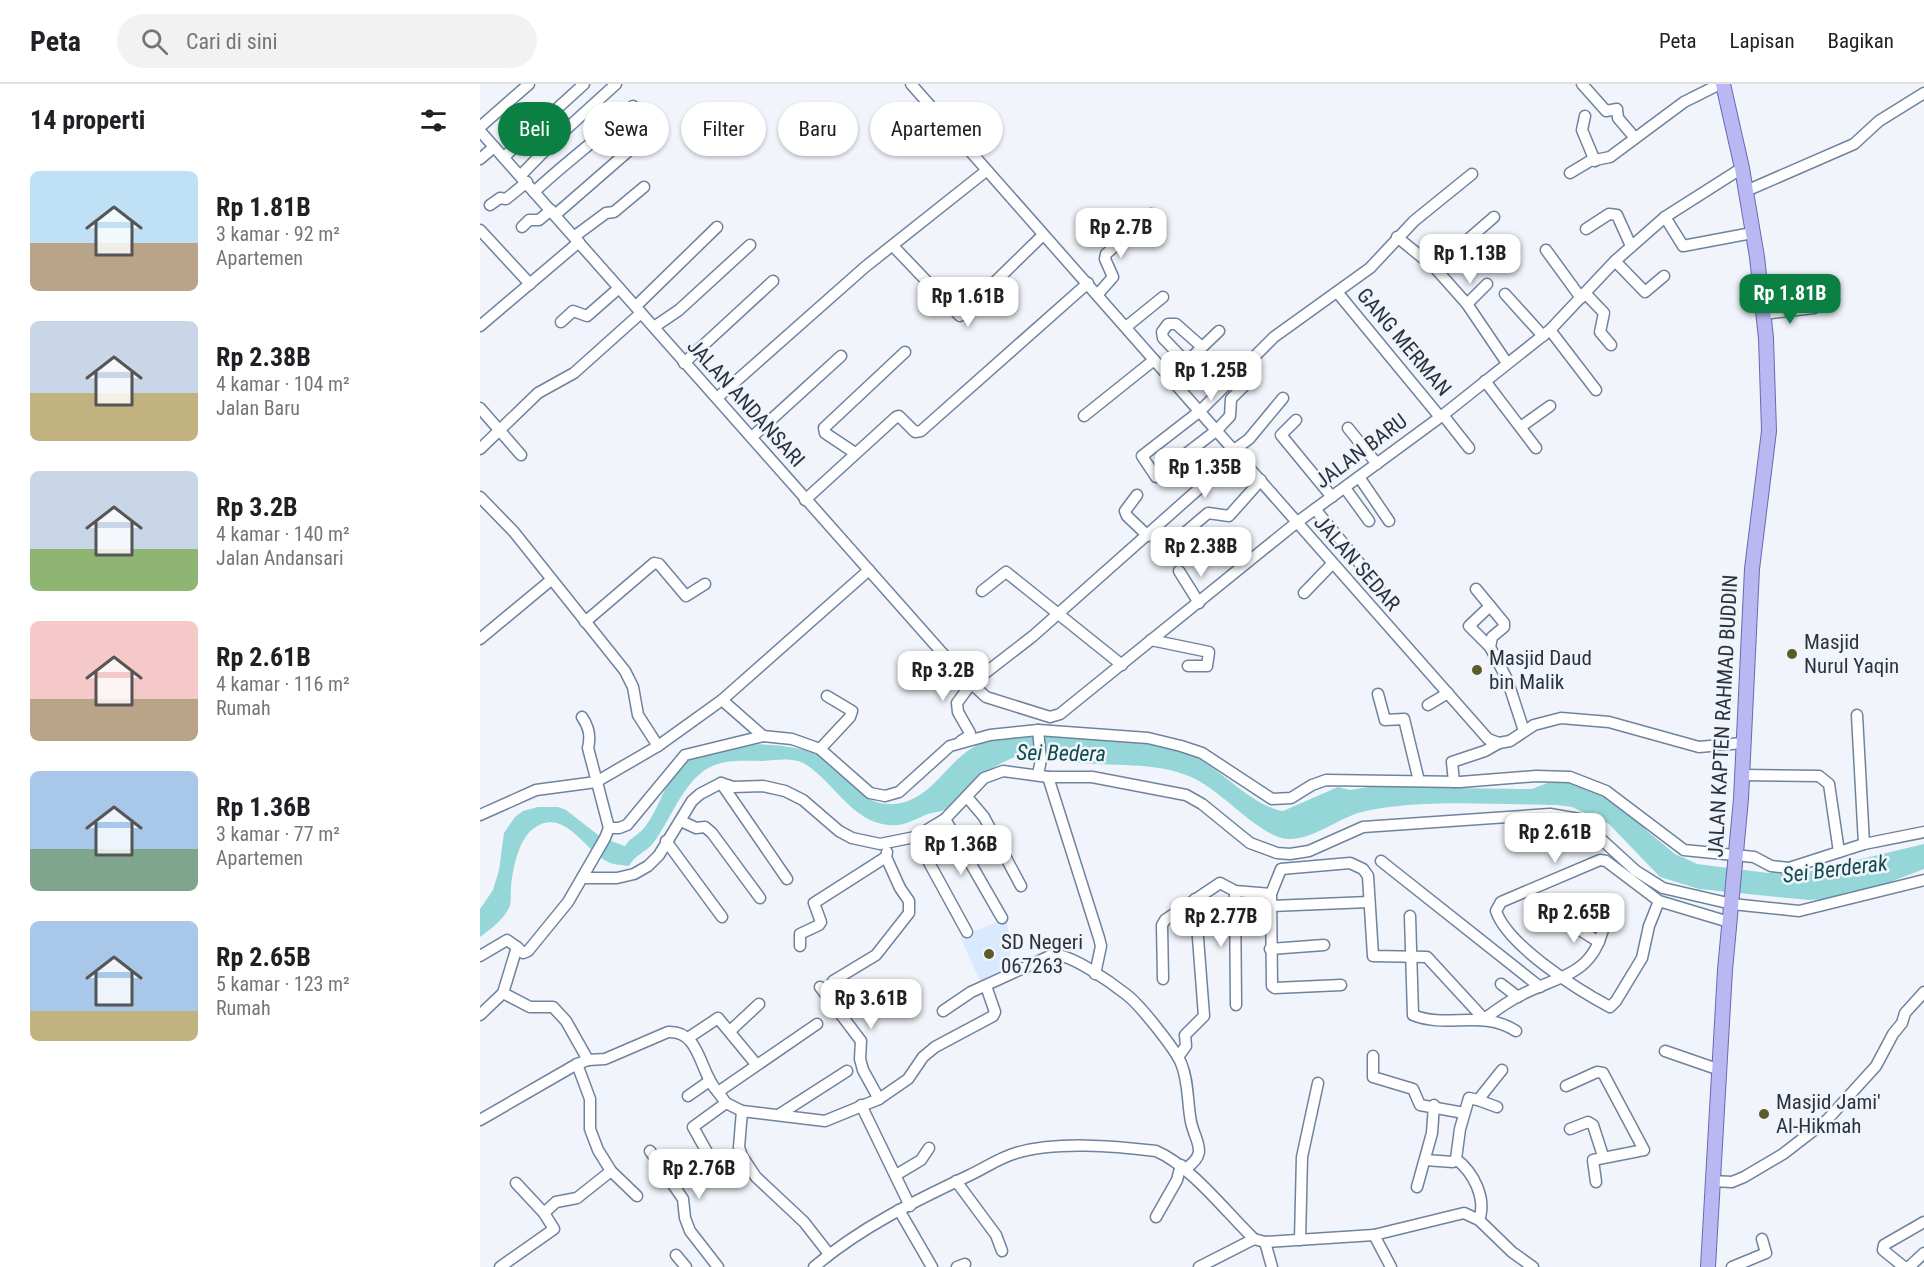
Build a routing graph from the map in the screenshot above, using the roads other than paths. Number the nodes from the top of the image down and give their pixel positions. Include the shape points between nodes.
1 (530, 84) edge
2 (584, 84) edge
3 (616, 84) edge
4 (911, 84) edge
5 (1582, 84) edge
6 (1722, 84) edge
7 (1921, 100) edge
8 (1585, 116) dead end
9 (480, 129) edge
10 (1635, 138) junction
11 (494, 147) junction
12 (583, 149) edge
13 (621, 156) edge
14 (504, 157) junction
15 (480, 159) edge
16 (1595, 161) junction
17 (1742, 168) junction
18 (986, 171) junction
19 (1570, 173) dead end
20 (1472, 174) dead end
21 (524, 179) junction
22 (644, 187) dead end
23 (1746, 191) junction
24 (534, 192) junction
25 (490, 206) dead end
26 (553, 213) junction
27 (1151, 214) dead end
28 (1494, 217) dead end
29 (1665, 217) junction
30 (522, 226) dead end
31 (717, 227) dead end
32 (1586, 229) dead end
33 (481, 233) edge
34 (1752, 233) junction
35 (1043, 236) junction
36 (1397, 237) junction
37 (577, 239) junction
38 (750, 245) dead end
39 (893, 246) junction
40 (1631, 246) junction
41 (1546, 250) dead end
42 (1614, 262) junction
43 (1435, 268) junction
44 (1664, 276) dead end
45 (772, 281) dead end
46 (1088, 283) junction
47 (530, 284) junction
48 (1487, 284) dead end
49 (619, 288) junction
50 (1337, 292) junction
51 (1098, 294) junction
52 (1504, 294) dead end
53 (1583, 296) junction
54 (1163, 297) dead end
55 (1467, 304) junction
56 (1814, 308) dead end
57 (638, 309) junction
58 (1763, 314) junction
59 (561, 322) dead end
60 (480, 326) edge
61 (654, 327) junction
62 (1126, 327) junction
63 (1219, 331) dead end
64 (1546, 333) junction
65 (1611, 345) dead end
66 (1202, 347) junction
67 (905, 352) dead end
68 (841, 356) dead end
69 (1154, 360) junction
70 (1186, 362) junction
71 (684, 363) junction
72 (1507, 363) junction
73 (1170, 378) junction
74 (1485, 381) junction
75 (1245, 385) dead end
76 (1596, 390) dead end
77 (717, 398) junction
78 (1283, 398) dead end
79 (1550, 406) dead end
80 (480, 408) edge
81 (1200, 411) junction
82 (1084, 416) dead end
83 (1442, 416) junction
84 (1296, 420) dead end
85 (1522, 426) junction
86 (1348, 428) dead end
87 (1217, 430) junction
88 (501, 431) junction
89 (752, 436) junction
90 (1469, 448) dead end
91 (1536, 448) dead end
92 (480, 449) edge
93 (1236, 452) junction
94 (855, 453) junction
95 (520, 455) dead end
96 (1377, 464) junction
97 (1359, 477) junction
98 (1261, 480) junction
99 (1345, 488) junction
100 (1137, 495) dead end
101 (480, 497) edge
102 (1332, 497) junction
103 (805, 500) junction
104 (1315, 509) junction
105 (1369, 521) dead end
106 (1389, 521) dead end
107 (1296, 523) junction
108 (1148, 536) junction
109 (1168, 547) dead end
110 (1332, 564) junction
111 (869, 570) junction
112 (1179, 571) dead end
113 (551, 580) junction
114 (705, 584) dead end
115 (1378, 587) dead end
116 (1476, 589) dead end
117 (982, 591) dead end
118 (1304, 593) dead end
119 (1199, 603) junction
120 (1490, 606) junction
121 (1060, 613) junction
122 (585, 622) junction
123 (480, 639) edge
124 (1151, 640) junction
125 (1490, 647) junction
126 (1122, 664) junction
127 (1188, 666) dead end
128 (971, 684) junction
129 (1448, 693) junction
130 (1378, 694) dead end
131 (827, 696) dead end
132 (986, 697) joint
133 (722, 700) junction
134 (1428, 705) dead end
135 (1857, 715) dead end
136 (582, 717) dead end
137 (1524, 730) junction
138 (1039, 733) junction
139 (763, 736) junction
140 (1495, 742) junction
141 (1742, 743) junction
142 (955, 744) junction
143 (658, 746) junction
144 (820, 749) junction
145 (1742, 775) junction
146 (1043, 776) junction
147 (1419, 781) junction
148 (596, 782) junction
149 (1454, 782) junction
150 (721, 783) junction
151 (967, 797) junction
152 (480, 815) edge
153 (945, 819) junction
154 (681, 820) junction
155 (1924, 832) edge
156 (607, 833) junction
157 (915, 837) junction
158 (666, 841) junction
159 (890, 843) junction
160 (1864, 844) junction
161 (1839, 852) junction
162 (886, 857) junction
163 (1735, 860) junction
164 (1381, 861) dead end
165 (583, 878) junction
166 (787, 879) dead end
167 (1924, 880) edge
168 (1021, 886) dead end
169 (1235, 891) junction
170 (1271, 894) junction
171 (760, 898) dead end
172 (1732, 898) junction
173 (1195, 899) junction
174 (1370, 902) junction
175 (1659, 902) junction
176 (1271, 906) junction
177 (1410, 916) dead end
178 (1606, 916) dead end
179 (722, 917) dead end
180 (1002, 918) dead end
181 (1565, 921) dead end
182 (1729, 922) junction
183 (967, 932) dead end
184 (1599, 942) junction
185 (1324, 945) dead end
186 (800, 946) dead end
187 (517, 947) junction
188 (1270, 949) junction
189 (480, 956) edge
190 (1411, 957) junction
191 (1095, 974) junction
192 (1163, 979) dead end
193 (1562, 979) junction
194 (832, 981) dead end
195 (1501, 984) dead end
196 (1341, 985) dead end
197 (986, 986) junction
198 (820, 987) dead end
199 (1540, 987) junction
200 (1924, 992) edge
201 (503, 993) junction
202 (1518, 997) junction
203 (759, 1004) dead end
204 (1236, 1005) dead end
205 (943, 1011) dead end
206 (480, 1015) edge
207 (1484, 1019) junction
208 (817, 1024) dead end
209 (730, 1031) junction
210 (1516, 1031) dead end
211 (688, 1038) junction
212 (1665, 1051) dead end
213 (1373, 1056) dead end
214 (1178, 1057) junction
215 (588, 1060) junction
216 (577, 1064) junction
217 (756, 1064) junction
218 (1502, 1070) dead end
219 (1720, 1070) junction
220 (847, 1071) dead end
221 (708, 1082) junction
222 (1318, 1083) dead end
223 (1566, 1086) dead end
224 (718, 1092) junction
225 (688, 1096) dead end
226 (879, 1099) junction
227 (1478, 1100) junction
228 (726, 1103) junction
229 (861, 1105) junction
230 (1434, 1105) junction
231 (1497, 1107) dead end
232 (742, 1110) junction
233 (1464, 1113) junction
234 (780, 1114) junction
235 (480, 1120) edge
236 (1570, 1129) dead end
237 (929, 1148) dead end
238 (650, 1151) dead end
239 (1603, 1156) junction
240 (743, 1158) junction
241 (1455, 1159) junction
242 (1425, 1160) junction
243 (1183, 1167) junction
244 (610, 1171) junction
245 (896, 1175) junction
246 (956, 1180) junction
247 (1712, 1181) junction
248 (1596, 1182) dead end
249 (516, 1183) dead end
250 (1417, 1187) dead end
251 (637, 1196) dead end
252 (910, 1206) junction
253 (899, 1210) junction
254 (544, 1213) junction
255 (1156, 1217) dead end
256 (1479, 1220) junction
257 (1924, 1222) edge
258 (1374, 1235) junction
259 (1762, 1239) dead end
260 (1260, 1240) junction
261 (1300, 1240) junction
262 (1002, 1251) dead end
263 (1924, 1253) edge
264 (829, 1254) junction
265 (676, 1255) dead end
266 (1530, 1264) edge
267 (500, 1267) edge
268 (686, 1267) edge
269 (718, 1267) edge
270 (814, 1267) edge
271 (932, 1267) edge
272 (1199, 1267) edge
273 (1272, 1267) edge
274 (1391, 1267) edge
275 (1708, 1267) edge
276 (1732, 1267) edge
277 (1906, 1267) edge

1 - 9 street
2 - 14 street
3 - 21 street via 562,133
4 - 18 street, JALAN SEDAR
5 - 10 street via 1606,111 1617,110 1618,118
6 - 10 street via 1701,91
6 - 17 main road, JALAN KAPTEN RAHMAD BUDDIN
7 - 23 street via 1879,121 1854,144
8 - 16 street via 1582,130
9 - 11 street, JALAN ANDANSARI
10 - 16 street via 1610,157
11 - 14 street, JALAN ANDANSARI
11 - 15 street
12 - 24 street
13 - 26 street
14 - 21 street, JALAN ANDANSARI
16 - 19 street
17 - 23 main road, JALAN KAPTEN RAHMAD BUDDIN
17 - 29 street, JALAN BARU
18 - 35 street, JALAN SEDAR
18 - 39 street
20 - 36 street
21 - 24 street, JALAN ANDANSARI
21 - 25 street via 506,199 500,198
22 - 37 street
23 - 34 main road, JALAN KAPTEN RAHMAD BUDDIN
24 - 26 street, JALAN ANDANSARI
26 - 30 street
26 - 37 street, JALAN ANDANSARI
27 - 51 street via 1106,254 1113,276
28 - 43 street
29 - 34 street via 1683,246
29 - 40 street, JALAN BARU
31 - 57 street
32 - 40 street via 1609,214 1617,215
33 - 47 street
34 - 58 main road, JALAN KAPTEN RAHMAD BUDDIN
35 - 39 street via 960,316
35 - 46 street, JALAN SEDAR
36 - 43 street
36 - 50 street via 1370,268
37 - 47 street
37 - 49 street, JALAN ANDANSARI
38 - 61 street via 679,310
39 - 77 street
40 - 42 street, JALAN BARU
41 - 53 street
42 - 44 street via 1645,292
42 - 53 street, JALAN BARU
43 - 55 street
45 - 71 street
46 - 51 street, JALAN SEDAR
46 - 94 street via 921,431 915,432 896,417
47 - 60 street
48 - 55 street
49 - 57 street, JALAN ANDANSARI
49 - 59 street via 587,316 573,311
50 - 81 street via 1275,338
50 - 83 street, GANG MERMAN
51 - 62 street, JALAN SEDAR
52 - 64 street
53 - 64 street, JALAN BARU
53 - 65 street via 1604,313 1600,332
54 - 62 street
55 - 72 street
56 - 58 street
57 - 61 street, JALAN ANDANSARI
57 - 88 street via 574,373 538,393
58 - 141 main road, JALAN KAPTEN RAHMAD BUDDIN via 1770,391 1767,459 1754,552
61 - 71 street, JALAN ANDANSARI
62 - 69 street, JALAN SEDAR
63 - 66 street
64 - 72 street, JALAN BARU
64 - 76 street
66 - 70 street
66 - 70 street via 1176,324 1168,324 1163,338
67 - 94 street via 824,428 825,433
68 - 89 street
69 - 73 street, JALAN SEDAR
69 - 82 street
70 - 73 street
71 - 77 street, JALAN ANDANSARI
72 - 74 street, JALAN BARU
73 - 81 street, JALAN SEDAR
74 - 83 street, JALAN BARU
74 - 85 street
75 - 87 street via 1231,399 1230,416
77 - 89 street, JALAN ANDANSARI
78 - 93 street
79 - 85 street
80 - 88 street
81 - 87 street, JALAN SEDAR
81 - 87 street via 1142,456 1156,477
83 - 90 street, GANG MERMAN
83 - 96 street, JALAN BARU
84 - 102 street via 1281,435
85 - 91 street
86 - 96 street
87 - 93 street, JALAN SEDAR
88 - 92 street
88 - 95 street
89 - 103 street, JALAN ANDANSARI
93 - 98 street, JALAN SEDAR
93 - 108 street
94 - 103 street
96 - 97 street, JALAN BARU
97 - 99 street, JALAN BARU
97 - 106 street
98 - 107 street, JALAN SEDAR
98 - 109 street via 1229,516 1208,513
99 - 102 street, JALAN BARU
99 - 105 street
100 - 108 street via 1125,511
101 - 113 street via 514,532
102 - 104 street, JALAN BARU
103 - 111 street, JALAN ANDANSARI
104 - 107 street, JALAN BARU
104 - 115 street
107 - 110 street, JALAN SEDAR
107 - 119 street, JALAN BARU
108 - 121 street
110 - 118 street
110 - 129 street, JALAN SEDAR
111 - 128 street, JALAN ANDANSARI
111 - 133 street
112 - 119 street
113 - 122 street
113 - 123 street
114 - 122 street via 686,596 654,562
116 - 120 street
117 - 121 street via 1006,572
119 - 124 street, JALAN BARU
120 - 125 street via 1504,625 1492,637
120 - 125 street via 1469,626
121 - 126 street
121 - 128 street
122 - 143 street via 626,671 638,716
124 - 126 street, JALAN BARU
124 - 127 street via 1209,651 1207,666
125 - 137 street via 1507,679
126 - 132 street, JALAN BARU via 1060,714 1050,717
128 - 132 street, JALAN ANDANSARI
128 - 142 street via 957,707 969,736
129 - 134 street
129 - 140 street, JALAN SEDAR
130 - 147 street via 1385,720 1404,719
131 - 144 street via 852,711
133 - 139 street
133 - 143 street
135 - 160 street
136 - 148 street via 588,725 588,748
137 - 140 street via 1510,741
137 - 141 street via 1543,721 1588,718 1698,747
138 - 142 street via 990,735
138 - 146 street
138 - 147 street via 1148,738 1181,746 1202,753 1272,799 1291,798 1326,780
139 - 144 street via 792,739
139 - 156 street via 685,755 627,825
140 - 149 street via 1485,751 1452,762
141 - 145 main road, JALAN KAPTEN RAHMAD BUDDIN
142 - 144 street via 899,792 885,796 870,793
143 - 148 street
145 - 161 street via 1826,778
145 - 163 main road, JALAN KAPTEN RAHMAD BUDDIN
146 - 151 street via 1004,771 992,774 976,784
146 - 172 street via 1092,777 1186,795 1250,843 1283,854 1309,851 1363,828 1550,814 1575,817 1663,888
146 - 191 street via 1100,938
147 - 149 street
148 - 152 street via 536,790
148 - 156 street
149 - 163 street via 1570,777 1606,790 1684,850
150 - 154 street via 700,794
150 - 159 street via 785,791 852,838
150 - 166 street
151 - 153 street
151 - 168 street via 984,817
153 - 157 street
153 - 180 street
154 - 158 street
154 - 171 street via 696,828 705,827
155 - 160 street
156 - 165 street
157 - 159 street
157 - 183 street
158 - 165 street via 659,855 634,874
158 - 179 street
159 - 162 street
160 - 161 street
161 - 163 street via 1788,868 1771,866 1754,857
162 - 186 street via 814,903 821,921 800,934
162 - 194 street via 909,901 909,913 876,955
163 - 172 main road, JALAN KAPTEN RAHMAD BUDDIN
164 - 199 street
165 - 187 street via 531,948 523,953
167 - 172 street via 1799,911
169 - 170 street
169 - 173 street via 1220,883
169 - 204 street
170 - 174 street via 1281,869 1350,863 1368,876
170 - 176 street
172 - 182 main road, JALAN KAPTEN RAHMAD BUDDIN
173 - 192 street via 1163,922
173 - 214 street via 1204,1016 1185,1035 1186,1046
174 - 176 street
174 - 190 street via 1373,956
175 - 182 street
175 - 193 street via 1642,958 1612,1006
175 - 193 street via 1600,860 1500,902 1496,911 1506,928
176 - 188 street
177 - 190 street
178 - 184 street
181 - 184 street
182 - 219 main road, JALAN KAPTEN RAHMAD BUDDIN
184 - 193 street via 1581,968
185 - 188 street
187 - 189 street via 507,940
187 - 201 street
188 - 196 street via 1270,983 1275,988
190 - 207 street via 1427,957
190 - 207 street via 1413,1015
191 - 197 street via 1070,958 1056,955
191 - 214 street via 1128,996
193 - 199 street
195 - 202 street
197 - 205 street via 952,1002
197 - 226 street via 993,1016 935,1047 908,1079
198 - 226 street via 861,1041 862,1070
199 - 202 street
200 - 247 street via 1905,1013 1876,1066 1827,1120 1783,1154 1744,1177 1732,1182
201 - 206 street
201 - 215 street via 530,1007 553,1007 566,1021
202 - 207 street
203 - 209 street
207 - 210 street
208 - 217 street
209 - 211 street via 718,1018
209 - 217 street
211 - 215 street via 668,1032 605,1059
211 - 221 street
212 - 219 street
213 - 230 street via 1373,1077 1413,1089 1420,1105
214 - 243 street via 1200,1151 1196,1162
215 - 216 street
216 - 235 street
216 - 244 street via 590,1099 590,1129
217 - 224 street
218 - 227 street
219 - 247 main road, JALAN KAPTEN RAHMAD BUDDIN
220 - 234 street
221 - 224 street
221 - 225 street
222 - 261 street via 1302,1157
223 - 239 street via 1603,1073 1644,1150
224 - 228 street
226 - 229 street
227 - 231 street
227 - 233 street via 1469,1098
228 - 232 street
228 - 240 street via 693,1127 720,1175
229 - 234 street via 820,1121
229 - 245 street
230 - 233 street
230 - 242 street
232 - 234 street
232 - 240 street via 739,1148
233 - 241 street
236 - 239 street via 1588,1122 1593,1125
237 - 245 street via 921,1160
238 - 269 street via 683,1199 690,1231
239 - 248 street via 1592,1163
240 - 264 street
241 - 242 street via 1442,1163
241 - 256 street via 1478,1189 1483,1209
242 - 250 street
243 - 246 street via 1156,1151 1099,1146 1045,1149 1016,1153
243 - 255 street
243 - 260 street
244 - 251 street
244 - 254 street via 577,1198 556,1203
245 - 252 street
246 - 252 street
246 - 262 street via 996,1234
247 - 275 main road, JALAN KAPTEN RAHMAD BUDDIN
249 - 254 street
252 - 253 street
253 - 264 street
253 - 271 street
254 - 267 street via 554,1229
256 - 258 street via 1464,1213
256 - 266 street
257 - 277 street via 1884,1245 1883,1250
258 - 261 street
258 - 274 street
259 - 276 street via 1766,1253
260 - 261 street
260 - 272 street
260 - 273 street
263 - 277 street
264 - 270 street
265 - 268 street

